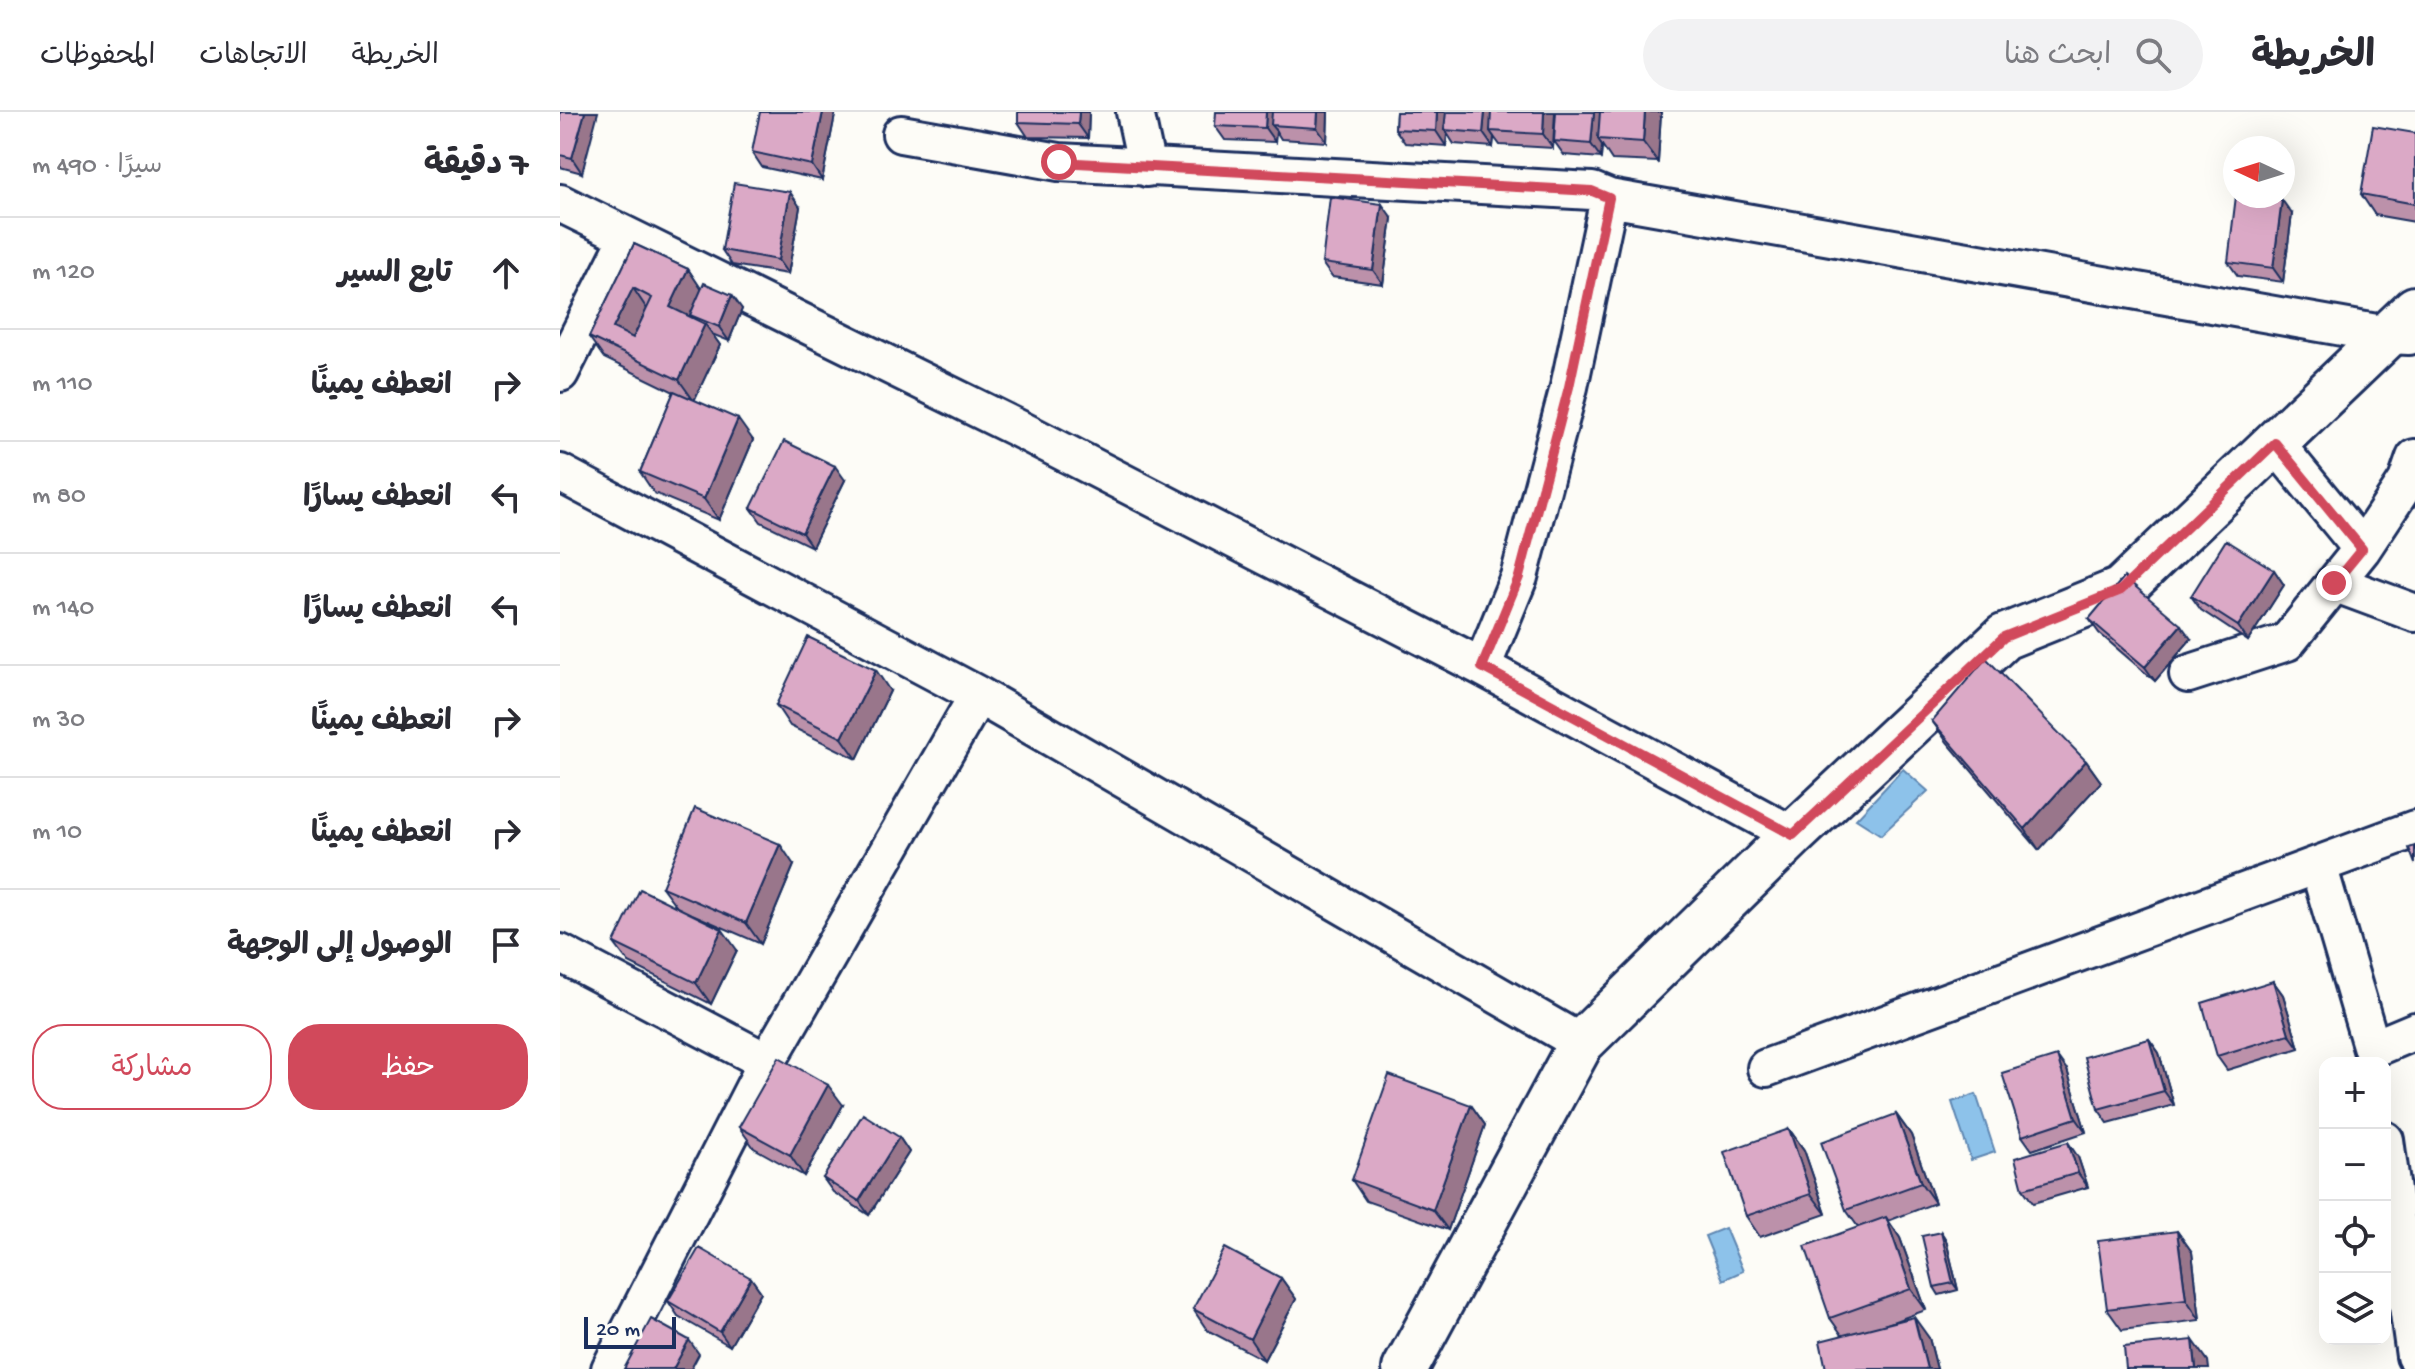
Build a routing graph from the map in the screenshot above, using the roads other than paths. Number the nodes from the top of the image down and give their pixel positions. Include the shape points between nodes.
1 (1135, 112) edge
2 (901, 134) dead end
3 (1147, 168) junction
4 (1609, 198) junction
5 (560, 203) edge
6 (628, 238) junction
7 (2406, 327) edge
8 (560, 373) edge
9 (2275, 443) junction
10 (2415, 458) edge
11 (560, 473) edge
12 (2362, 549) junction
13 (2334, 583) junction
14 (2415, 613) edge
15 (1482, 667) junction
16 (2188, 674) dead end
17 (978, 695) junction
18 (2415, 829) edge
19 (1793, 835) junction
20 (2318, 865) junction
21 (560, 953) edge
22 (2415, 1031) edge
23 (1581, 1043) junction
24 (2373, 1056) edge
25 (767, 1062) junction
26 (1766, 1068) dead end
27 (2391, 1183) edge
28 (2415, 1356) edge
29 (610, 1369) edge
30 (1405, 1369) edge

1 - 3 street
2 - 3 street via 1059,162
3 - 4 street via 1592,191
4 - 7 street
4 - 15 street via 1569,387 1519,577
5 - 6 street
6 - 8 street
6 - 15 street via 1019,429
7 - 9 street
9 - 12 street
9 - 19 street via 2121,590 2004,637
10 - 12 street via 2407,481
11 - 17 street
12 - 13 street
13 - 14 street
13 - 16 street via 2287,642
15 - 19 street
17 - 23 street
17 - 25 street
18 - 20 street
19 - 23 street
20 - 24 street
20 - 26 street
21 - 25 street
22 - 24 street
23 - 30 street
25 - 29 street
27 - 28 street

